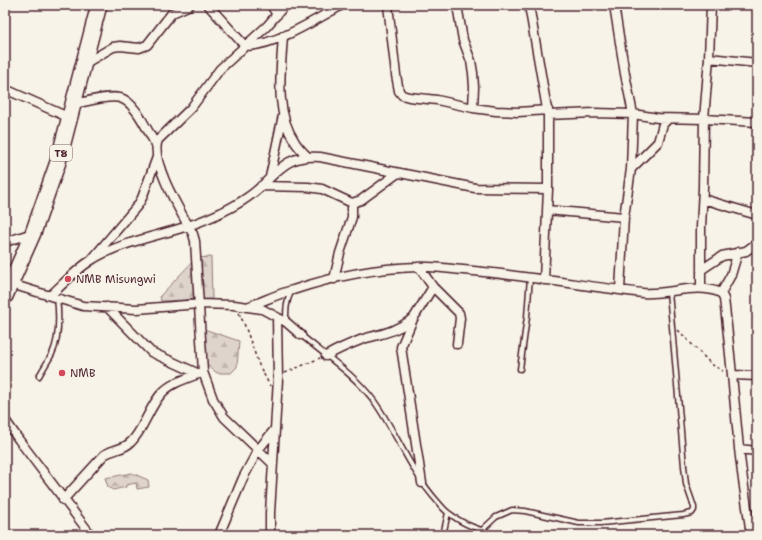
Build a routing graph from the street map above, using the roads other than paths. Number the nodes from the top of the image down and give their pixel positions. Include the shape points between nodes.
1 (99, 5) edge
2 (190, 5) edge
3 (208, 5) edge
4 (271, 5) edge
5 (285, 5) edge
6 (342, 5) edge
7 (388, 5) edge
8 (457, 5) edge
9 (529, 5) edge
10 (614, 5) edge
11 (711, 5) edge
12 (277, 15) junction
13 (283, 36) junction
14 (245, 46) junction
15 (709, 58) junction
16 (757, 63) edge
17 (83, 65) junction
18 (5, 89) edge
19 (473, 108) junction
20 (72, 111) junction
21 (548, 112) junction
22 (283, 114) junction
23 (633, 114) junction
24 (668, 119) junction
25 (704, 119) junction
26 (757, 122) edge
27 (156, 145) junction
28 (307, 156) junction
29 (157, 157) junction
30 (631, 169) junction
31 (398, 173) junction
32 (270, 177) junction
33 (261, 186) junction
34 (548, 189) junction
35 (703, 199) junction
36 (352, 203) junction
37 (547, 210) junction
38 (757, 215) edge
39 (624, 217) junction
40 (189, 226) junction
41 (33, 233) junction
42 (5, 242) edge
43 (757, 243) edge
44 (738, 252) junction
45 (91, 260) junction
46 (419, 266) junction
47 (701, 270) junction
48 (530, 277) junction
49 (334, 279) junction
50 (544, 280) junction
51 (433, 287) junction
52 (701, 288) junction
53 (8, 290) edge
54 (292, 290) junction
55 (620, 290) junction
56 (669, 292) junction
57 (721, 293) junction
58 (54, 296) junction
59 (199, 304) junction
60 (107, 307) junction
61 (247, 307) junction
62 (277, 317) junction
63 (413, 319) junction
64 (286, 322) junction
65 (301, 335) joint
66 (457, 344) dead end
67 (326, 356) junction
68 (520, 369) dead end
69 (201, 373) junction
70 (733, 375) junction
71 (39, 376) dead end
72 (757, 376) edge
73 (5, 420) edge
74 (275, 429) junction
75 (739, 449) junction
76 (258, 450) junction
77 (757, 450) edge
78 (273, 464) junction
79 (422, 483) junction
80 (63, 500) junction
81 (448, 513) junction
82 (481, 531) junction
83 (91, 535) edge
84 (220, 535) edge
85 (270, 535) edge
86 (442, 535) edge
87 (497, 535) edge
88 (751, 535) edge

1 - 17 highway, T8
2 - 17 street via 172,13 147,45 139,48 113,47
3 - 14 street
4 - 12 street
5 - 12 street
6 - 13 street
7 - 19 street via 400,93 409,97
8 - 19 street via 463,40 473,73
9 - 21 street
10 - 23 street
11 - 15 street
12 - 14 street
13 - 14 street via 263,44
13 - 22 street via 280,97
14 - 27 street via 220,69 191,108
15 - 16 street
15 - 25 street
17 - 20 highway, T8
18 - 20 street
19 - 21 street
20 - 27 street via 112,97 126,100
20 - 41 highway, T8 via 58,162
21 - 23 street
21 - 34 street
22 - 28 street via 295,142
22 - 32 street
23 - 24 street
23 - 30 street
24 - 25 street
24 - 30 street via 663,124 658,142
25 - 26 street
25 - 35 street
27 - 29 street
28 - 31 street
28 - 32 street via 282,166
29 - 40 street via 163,177
29 - 45 street via 138,205
30 - 39 street
31 - 34 street via 475,188
31 - 36 street via 361,200
32 - 33 street
33 - 36 street via 322,189
33 - 40 street via 248,197
34 - 37 street
35 - 38 street
35 - 47 street
36 - 49 street via 352,217
37 - 39 street
37 - 50 street
39 - 55 street
40 - 45 street via 121,246
40 - 59 street via 197,252
41 - 42 street
41 - 53 highway, T8
43 - 44 street
44 - 47 street via 722,256
44 - 57 street via 731,275
45 - 58 street
46 - 48 street
46 - 49 street via 385,269
46 - 51 street
47 - 52 street
48 - 50 street
48 - 68 lane
49 - 54 street
50 - 55 street
51 - 63 street
51 - 66 street via 459,314
52 - 56 street
52 - 57 street
53 - 58 street
54 - 61 street
54 - 64 lane via 287,300
55 - 56 street
56 - 82 lane via 684,466 686,484 694,507 692,513 643,520 579,523 512,510 496,517
57 - 70 street via 724,299
58 - 60 street via 83,306
58 - 71 lane via 58,309 57,341
59 - 60 street via 137,309
59 - 61 street
59 - 69 street
60 - 69 street via 151,352
61 - 62 street via 262,308
62 - 64 street
62 - 74 street via 278,379
63 - 67 street via 401,328 355,342
63 - 79 street via 401,347
64 - 65 street
65 - 67 lane
67 - 79 lane via 373,399
69 - 76 street via 224,416
69 - 80 street via 168,387 161,393 134,440 104,455
70 - 72 street
70 - 75 street
73 - 80 street
74 - 76 street
74 - 78 street
75 - 77 street
75 - 88 street
76 - 78 street
76 - 84 street via 243,478
78 - 85 street
79 - 81 lane
80 - 83 street
81 - 82 lane
81 - 86 lane
82 - 87 lane

